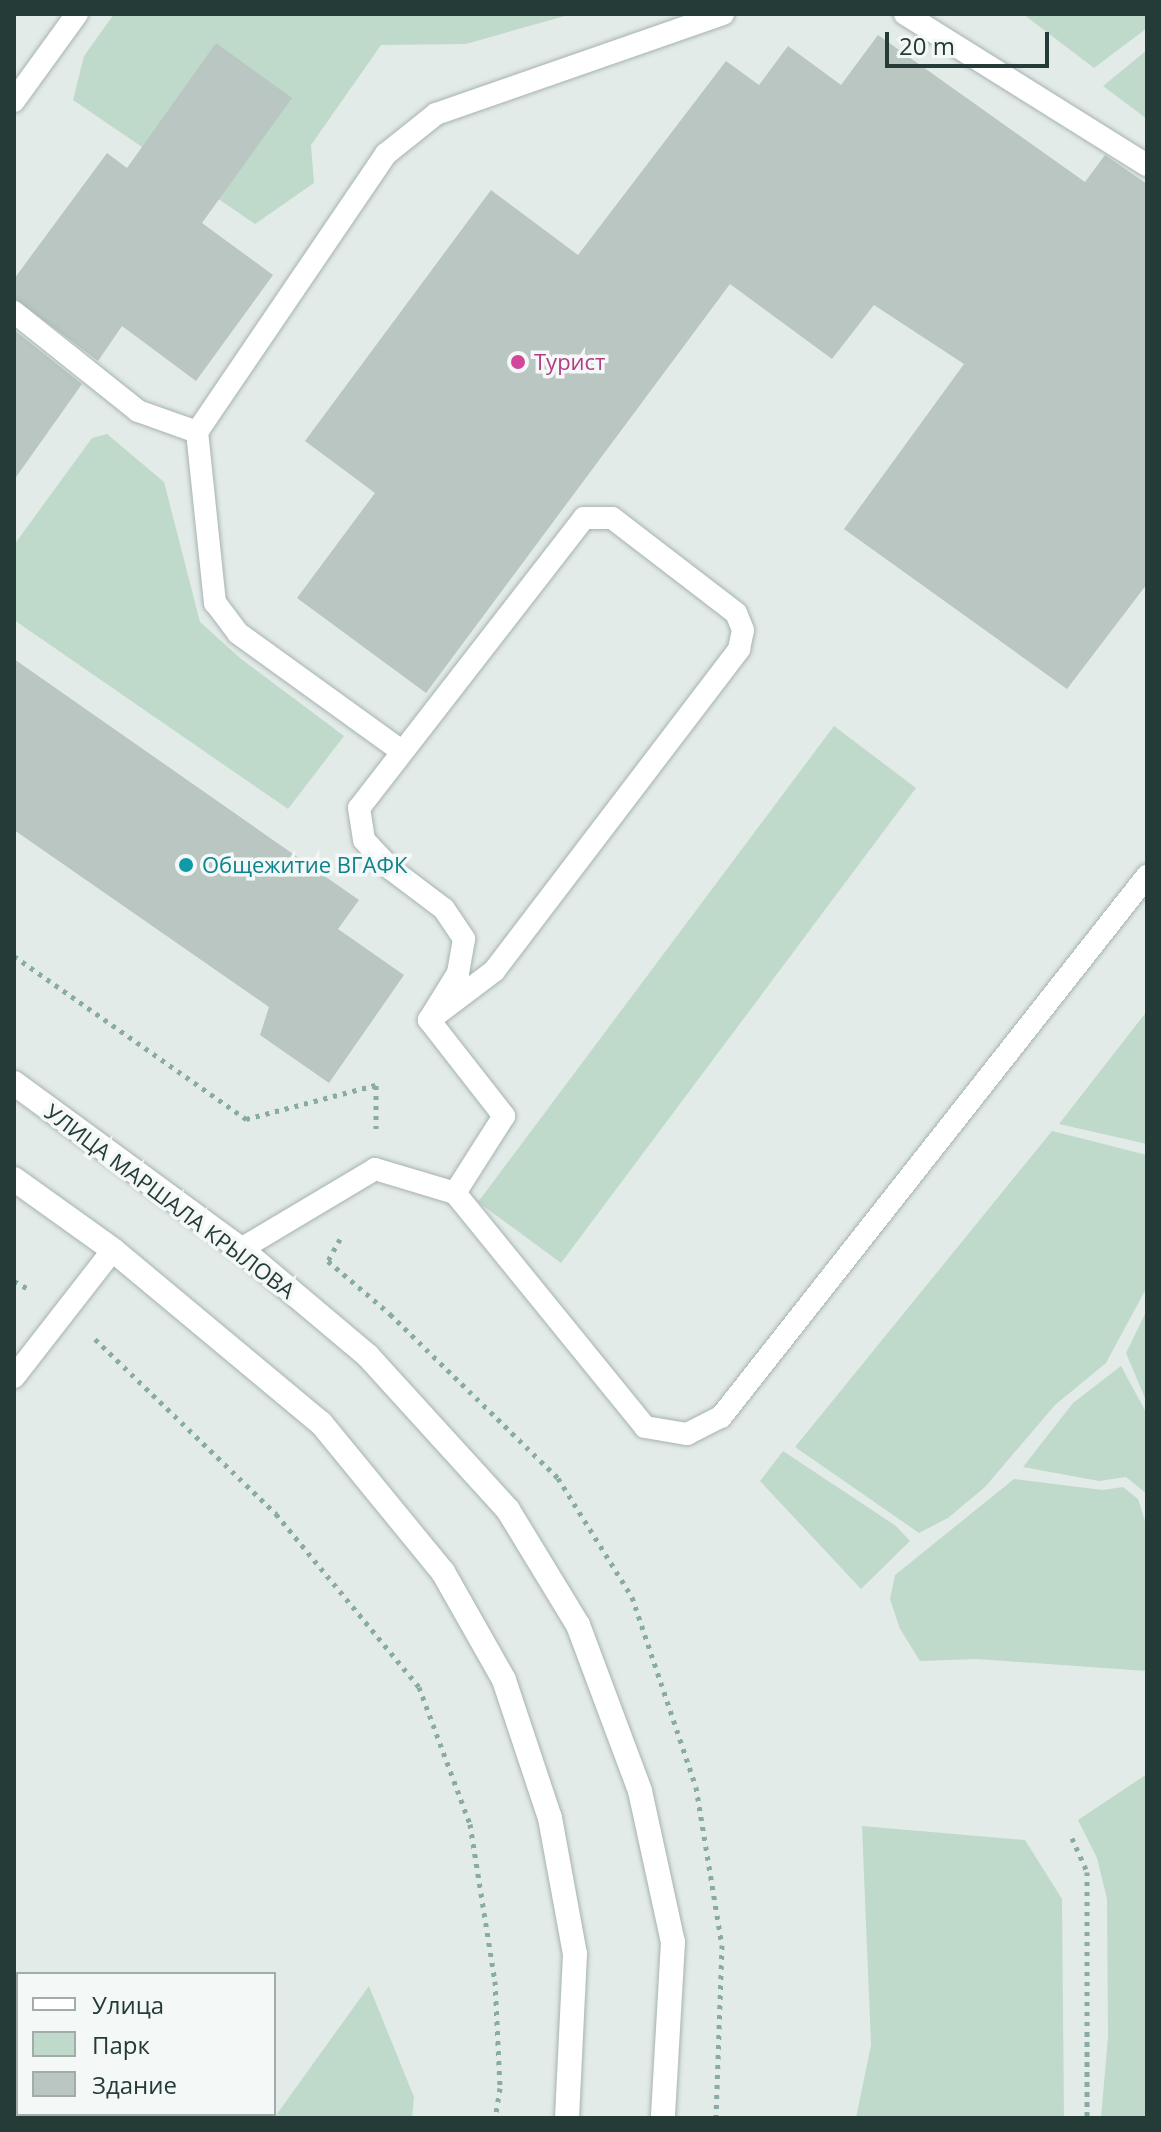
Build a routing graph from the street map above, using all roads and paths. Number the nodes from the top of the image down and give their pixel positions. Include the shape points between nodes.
1 (77, 14) edge
2 (723, 14) edge
3 (905, 14) edge
4 (14, 101) edge
5 (1147, 165) edge
6 (14, 312) edge
7 (197, 432) junction
8 (400, 750) junction
9 (1147, 876) edge
10 (14, 956) edge
11 (429, 1020) junction
12 (14, 1083) edge
13 (375, 1169) junction
14 (14, 1179) edge
15 (455, 1193) junction
16 (342, 1235) dead end
17 (241, 1249) junction
18 (113, 1250) junction
19 (64, 1308) junction
20 (390, 1314) dead end
21 (14, 1377) edge
22 (1072, 1838) dead end
23 (495, 2118) edge
24 (567, 2118) edge
25 (663, 2118) edge
26 (1087, 2118) edge

1 - 4 lane
2 - 7 lane via 436,114 386,154
3 - 5 lane
6 - 7 lane via 138,411
7 - 8 lane via 215,603 238,633
8 - 11 lane via 359,808 364,840 391,869 444,909 464,939 458,973
8 - 11 lane via 584,518 612,518 736,613 743,630 739,649 494,971
9 - 15 lane via 721,1417 695,1430 667,1434 645,1427
10 - 13 path via 246,1119 376,1085
11 - 15 lane via 504,1116
12 - 17 main road, УЛИЦА МАРШАЛА КРЫЛОВА
13 - 15 lane
13 - 17 lane
14 - 18 main road
16 - 20 path via 328,1261
17 - 25 main road, УЛИЦА МАРШАЛА КРЫЛОВА via 368,1356 508,1510 578,1625 640,1791 673,1942
18 - 19 lane
18 - 24 main road via 321,1423 443,1572 504,1680 550,1818 575,1954
19 - 21 lane
19 - 23 path via 276,1514 419,1687 470,1824 495,1981 500,2088
22 - 26 path via 1087,1872

